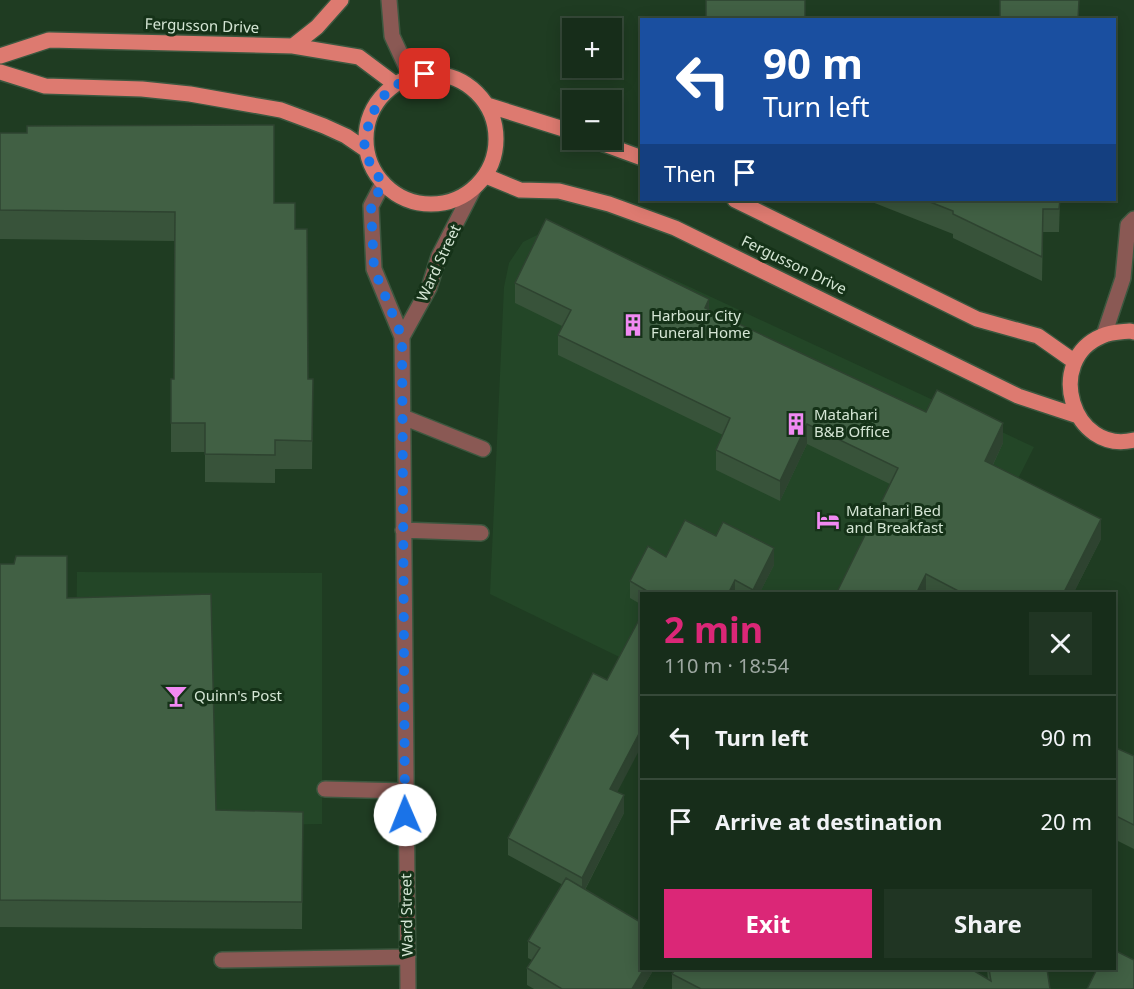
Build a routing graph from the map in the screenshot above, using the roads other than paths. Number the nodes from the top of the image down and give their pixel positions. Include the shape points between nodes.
1 (341, 0) edge
2 (389, 0) edge
3 (293, 45) junction
4 (0, 57) edge
5 (0, 72) edge
6 (411, 77) junction
7 (395, 84) junction
8 (487, 105) junction
9 (562, 129) edge
10 (365, 149) junction
11 (620, 150) edge
12 (640, 157) edge
13 (486, 176) junction
14 (383, 183) junction
15 (474, 189) junction
16 (737, 201) edge
17 (1134, 219) edge
18 (1134, 333) edge
19 (1104, 335) junction
20 (402, 337) junction
21 (1075, 362) junction
22 (1078, 416) junction
23 (403, 417) junction
24 (1133, 444) edge
25 (483, 449) dead end
26 (403, 530) junction
27 (482, 534) dead end
28 (325, 789) dead end
29 (405, 791) junction
30 (408, 957) junction
31 (222, 960) dead end
32 (408, 989) edge

1 - 3 main road via 317,27
2 - 6 street via 392,36
3 - 4 main road, Fergusson Drive via 50,40
3 - 7 main road, Fergusson Drive via 358,57
5 - 10 main road via 45,86 142,89 281,110 346,136
6 - 7 main road
6 - 8 main road via 440,74 454,78
7 - 10 main road via 376,105 366,132
8 - 9 main road
8 - 13 main road via 495,128 495,153
10 - 14 main road
11 - 12 main road
13 - 15 main road
13 - 22 main road, Fergusson Drive via 520,190 559,191 609,204 675,228 1018,396
14 - 15 main road via 411,201 444,203
14 - 20 street, Ward Street via 371,206 374,269
15 - 20 street, Ward Street
16 - 21 main road via 977,319 1038,336
17 - 19 street via 1128,225 1123,278
18 - 19 main road
19 - 21 main road via 1082,351
20 - 23 street, Ward Street
21 - 22 main road via 1069,390
22 - 24 main road via 1100,436
23 - 25 street
23 - 26 street, Ward Street
26 - 27 street
26 - 29 street, Ward Street
28 - 29 street
29 - 30 street, Ward Street
30 - 31 street
30 - 32 street, Ward Street

